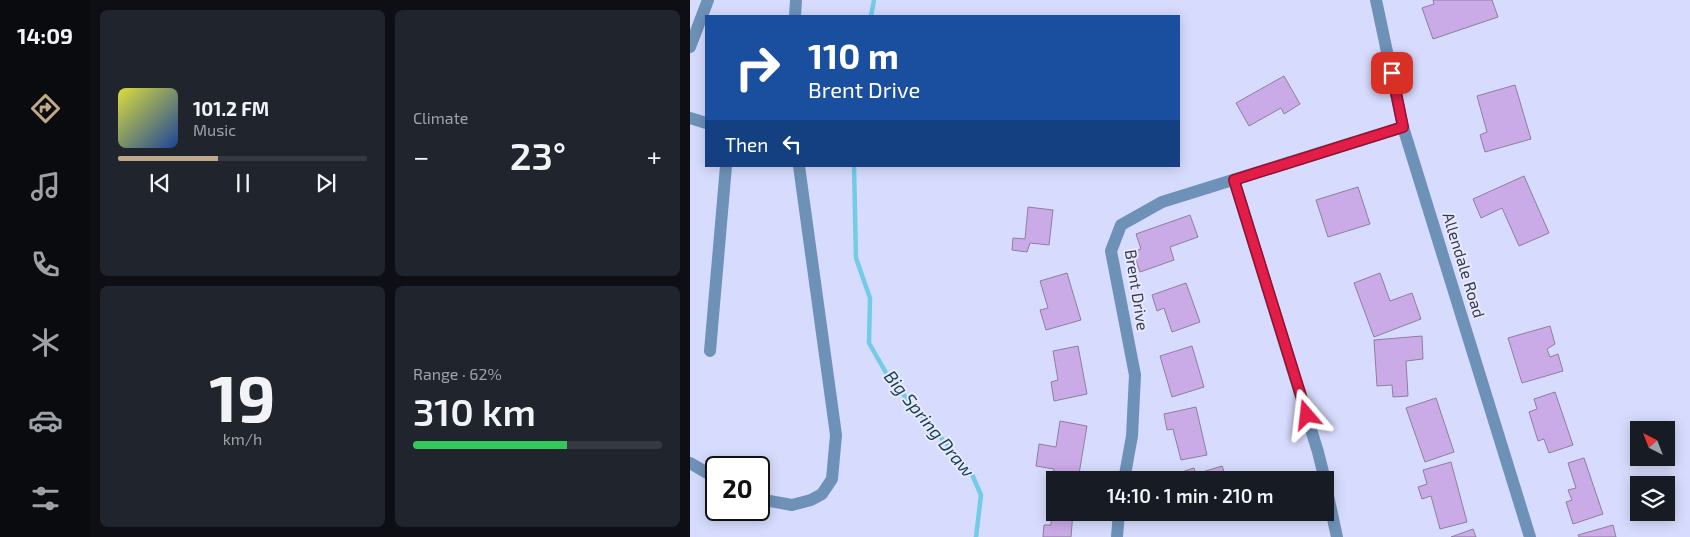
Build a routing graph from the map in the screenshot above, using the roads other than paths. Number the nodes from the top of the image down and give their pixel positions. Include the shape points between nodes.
1 (708, 0) edge
2 (796, 0) edge
3 (1376, 0) edge
4 (795, 15) edge
5 (690, 47) edge
6 (690, 118) edge
7 (705, 123) edge
8 (1403, 127) junction
9 (726, 167) edge
10 (799, 167) edge
11 (1234, 180) junction
12 (710, 351) dead end
13 (690, 463) edge
14 (1126, 471) edge
15 (1323, 471) edge
16 (705, 472) edge
17 (770, 501) edge
18 (1118, 521) edge
19 (1334, 521) edge
20 (1117, 537) edge
21 (1337, 537) edge
22 (1530, 537) edge

1 - 5 street
2 - 4 street
3 - 8 street, Allendale Road
6 - 7 street
8 - 11 street, Brent Drive
8 - 22 street, Allendale Road
9 - 12 street
10 - 17 street via 836,435 832,479 822,494 792,505
11 - 14 street, Brent Drive via 1162,202 1121,225 1111,251 1135,375 1132,436
11 - 15 street
13 - 16 street
18 - 20 street
19 - 21 street

